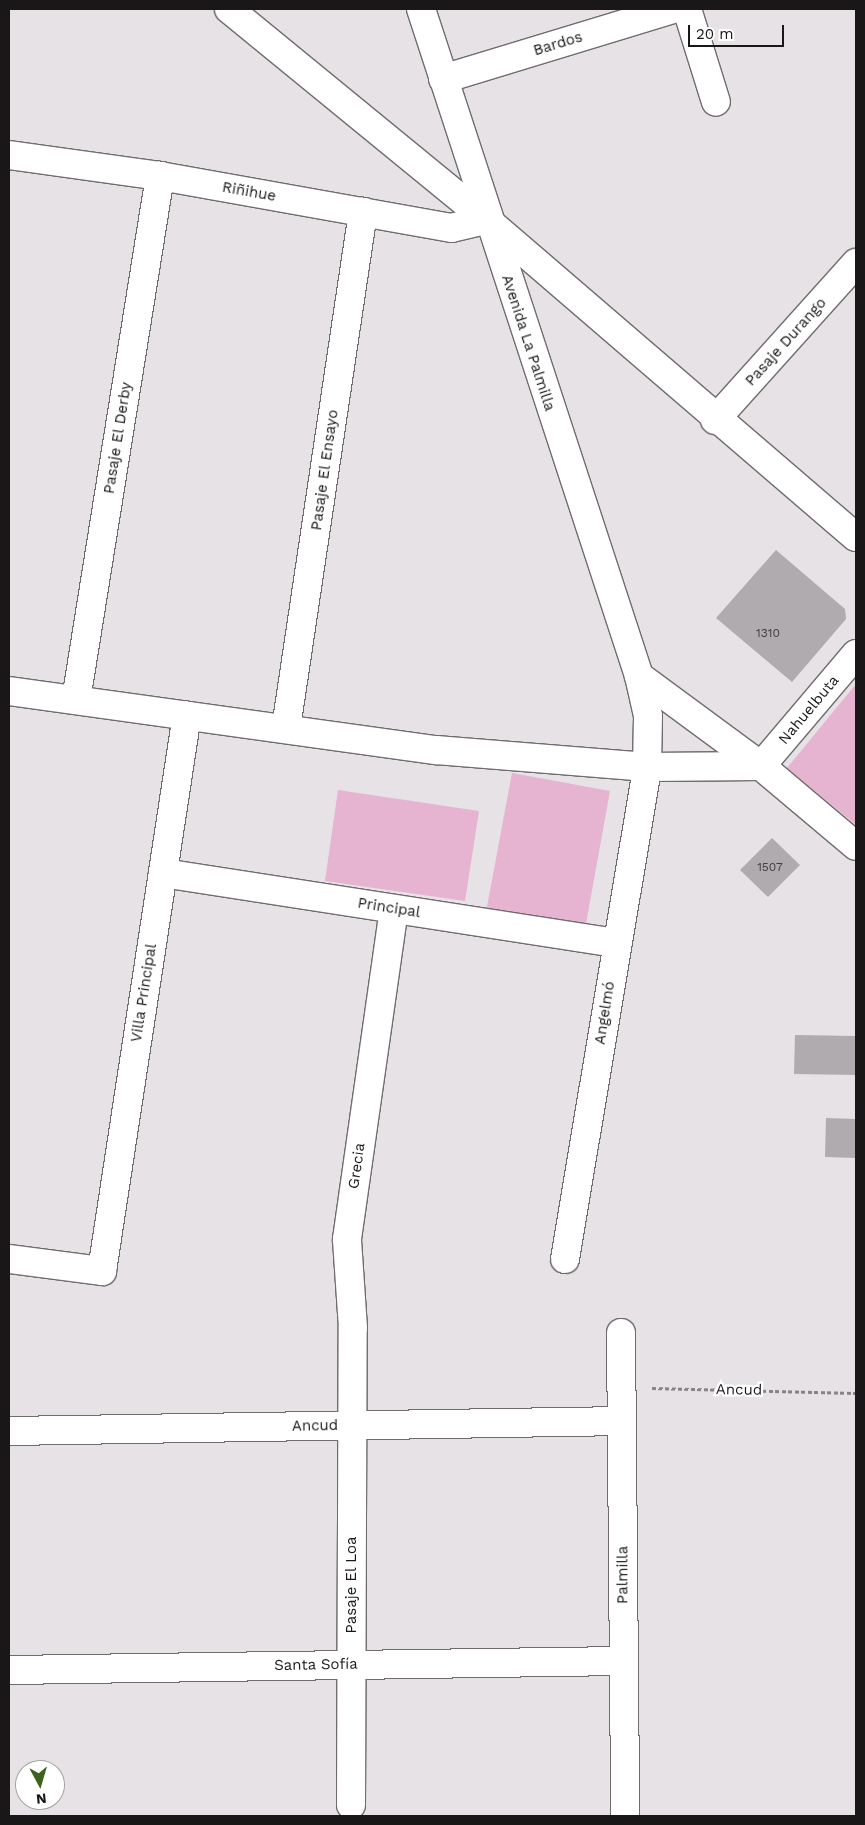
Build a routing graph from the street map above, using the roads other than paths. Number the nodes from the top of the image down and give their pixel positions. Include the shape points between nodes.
1 (229, 9) edge
2 (421, 9) edge
3 (674, 9) edge
4 (687, 9) edge
5 (443, 79) junction
6 (716, 102) dead end
7 (9, 155) edge
8 (160, 176) junction
9 (363, 212) junction
10 (487, 220) junction
11 (856, 263) edge
12 (716, 420) junction
13 (856, 537) edge
14 (856, 654) edge
15 (639, 676) junction
16 (9, 690) edge
17 (76, 700) junction
18 (187, 715) junction
19 (286, 728) junction
20 (647, 766) junction
21 (761, 766) junction
22 (856, 846) edge
23 (163, 873) junction
24 (394, 909) junction
25 (616, 943) junction
26 (9, 1259) edge
27 (565, 1259) dead end
28 (621, 1333) dead end
29 (622, 1421) junction
30 (353, 1425) junction
31 (9, 1431) edge
32 (623, 1661) junction
33 (352, 1665) junction
34 (9, 1670) edge
35 (351, 1805) dead end
36 (625, 1816) edge

1 - 10 street
2 - 5 street, Avenida La Palmilla
3 - 5 street, Bardos
4 - 6 street
5 - 10 street, Avenida La Palmilla
7 - 8 street, Riñihue
8 - 9 street, Riñihue
8 - 17 street, Pasaje El Derby
9 - 10 street, Riñihue via 451,228
9 - 19 street, Pasaje El Ensayo
10 - 12 street
10 - 15 street, Avenida La Palmilla
11 - 12 street, Pasaje Durango
12 - 13 street
14 - 21 street, Nahuelbuta
15 - 20 street, Avenida La Palmilla via 648,716
15 - 21 street
16 - 17 street
17 - 18 street
18 - 19 street
18 - 23 street, Villa Principal
19 - 20 street via 436,750
20 - 21 street
20 - 25 street, Angelmó
21 - 22 street
23 - 24 street, Principal
23 - 26 street, Villa Principal via 102,1271
24 - 25 street, Principal
24 - 30 street, Grecia via 347,1239
25 - 27 street, Angelmó
28 - 29 street, Palmilla
29 - 30 street, Ancud
29 - 32 street, Palmilla
30 - 31 street, Ancud
30 - 33 street, Pasaje El Loa
32 - 33 street, Santa Sofía
32 - 36 street, Palmilla
33 - 34 street, Santa Sofía
33 - 35 street, Pasaje El Loa

